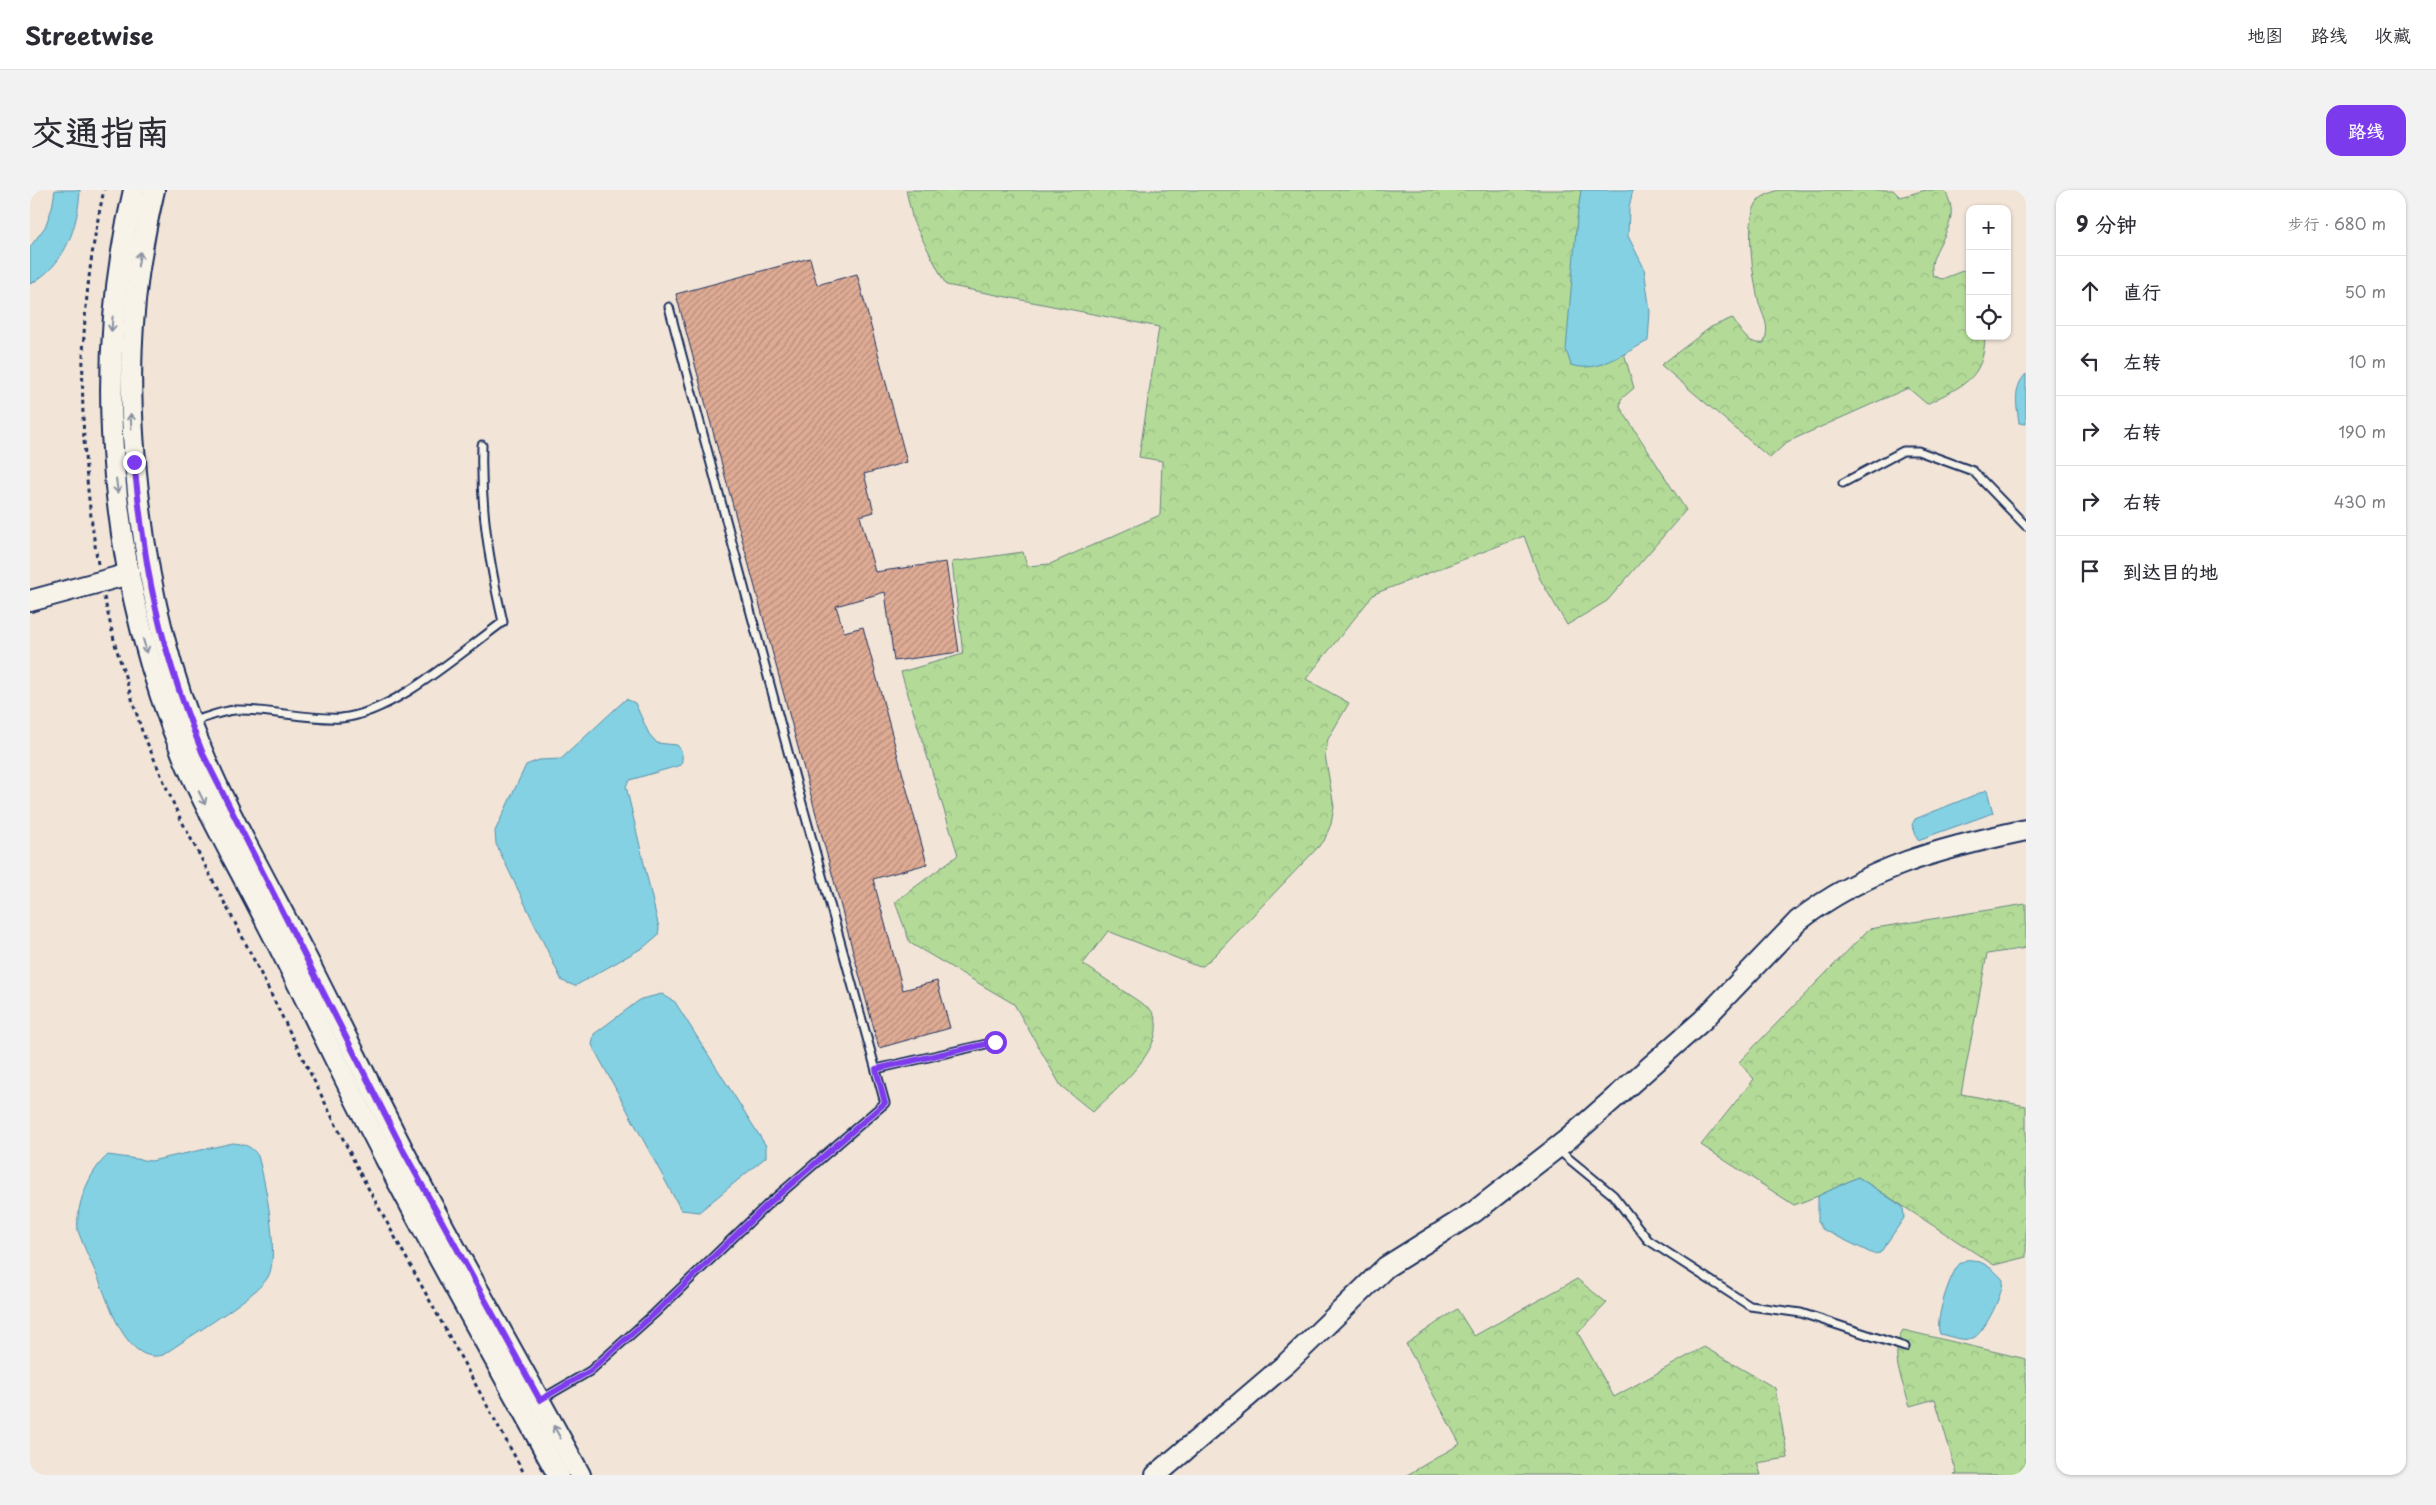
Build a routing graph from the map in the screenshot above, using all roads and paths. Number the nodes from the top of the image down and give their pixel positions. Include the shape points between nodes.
1 (134, 190) edge
2 (154, 190) edge
3 (669, 307) dead end
4 (482, 444) dead end
5 (1843, 483) dead end
6 (2026, 526) edge
7 (129, 574) junction
8 (30, 601) edge
9 (190, 722) junction
10 (2026, 830) edge
11 (995, 1042) dead end
12 (876, 1069) junction
13 (1556, 1148) junction
14 (1905, 1347) dead end
15 (540, 1400) junction
16 (558, 1475) edge
17 (580, 1475) edge
18 (1156, 1475) edge

1 -> 7 main road via 115,294 110,376 114,464
9 -> 2 main road via 173,674 152,590 130,419 134,296
3 - 12 lane
4 - 9 lane via 485,539 503,622 398,698 370,712 327,718 234,710
5 - 6 lane via 1903,451 1918,451 1973,472
7 - 8 main road
7 -> 16 main road via 155,680 185,761 204,801 387,1162
9 - 15 main road via 221,792 404,1152
10 - 13 main road via 1955,845 1910,859 1811,910 1703,1020
11 - 12 lane
12 - 15 lane via 885,1103 767,1205 590,1371
13 - 14 lane via 1613,1195 1648,1240 1750,1306 1801,1313
13 - 18 main road via 1474,1212 1386,1267 1287,1363
17 -> 15 main road

